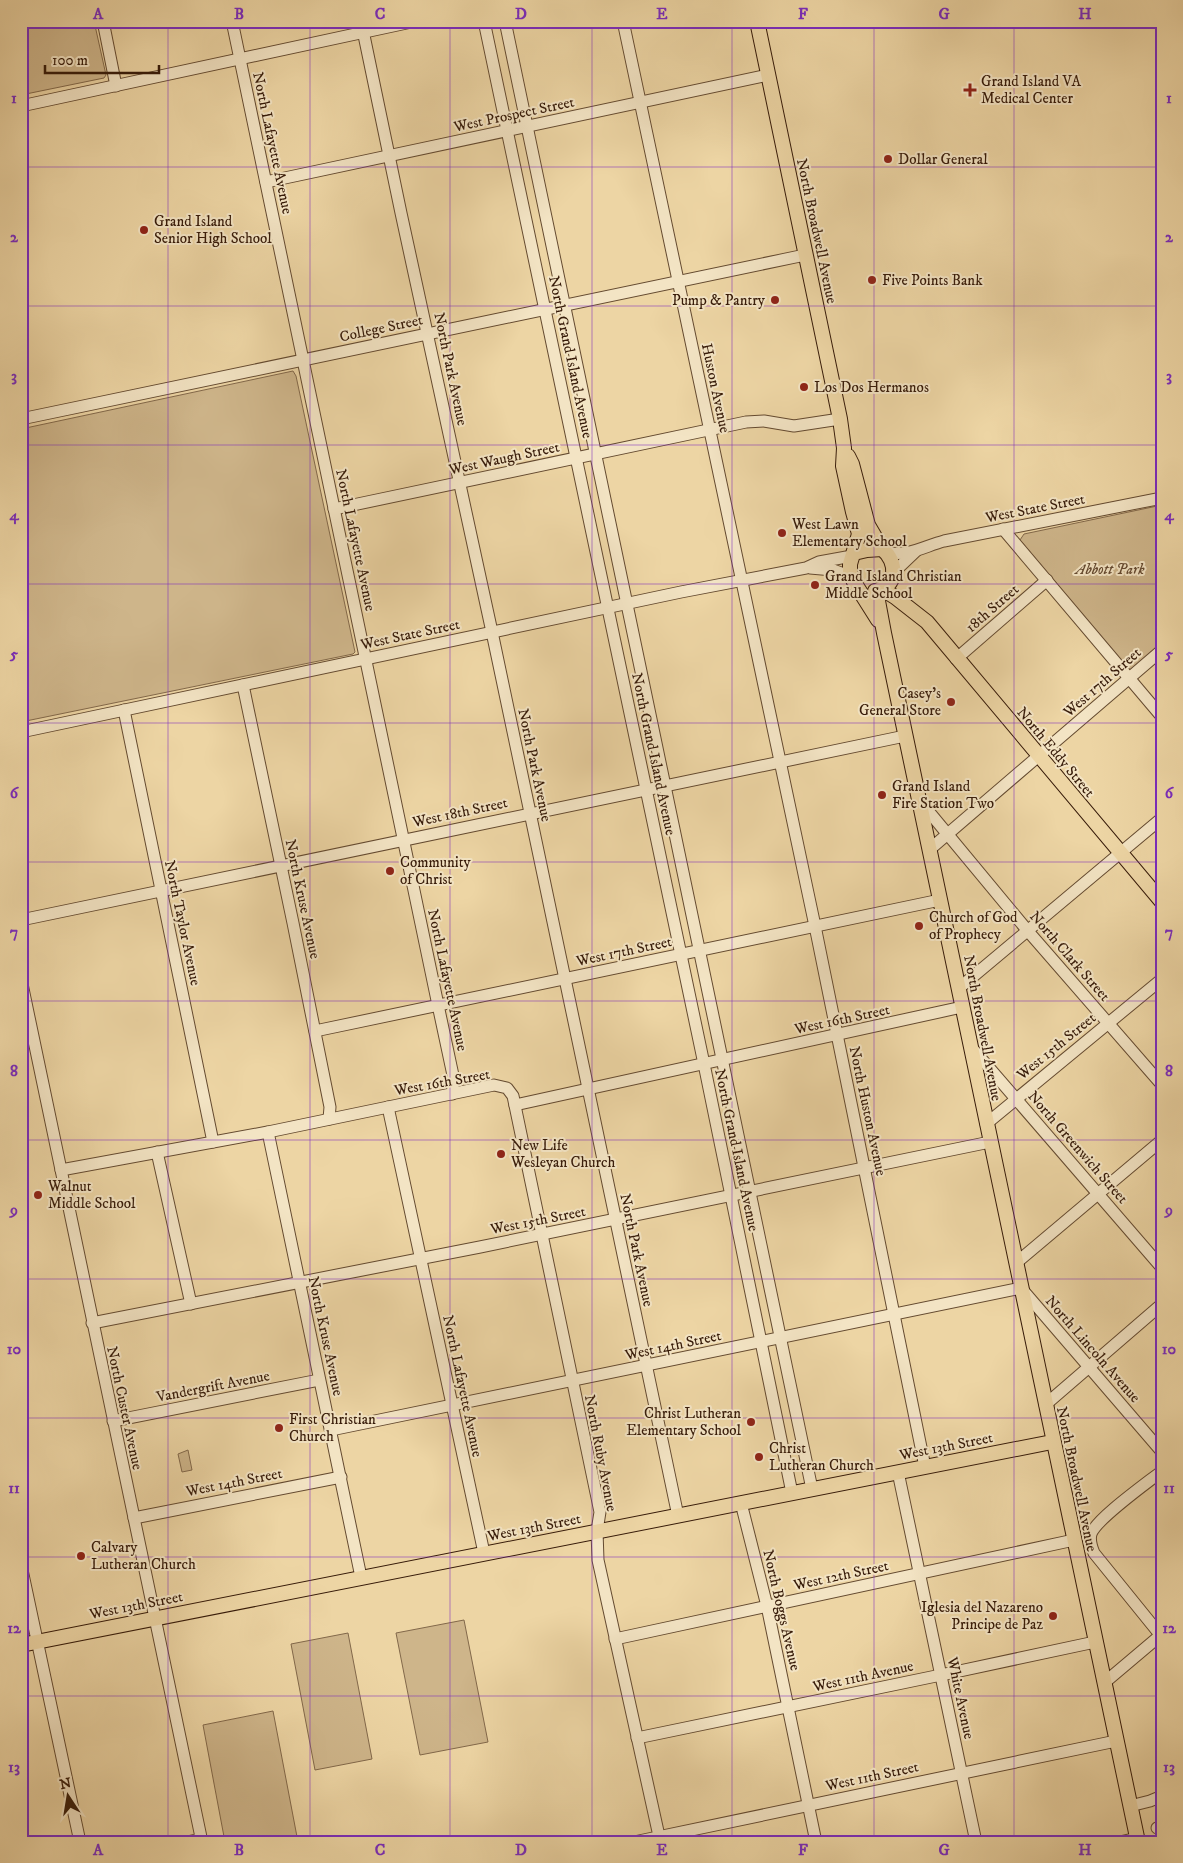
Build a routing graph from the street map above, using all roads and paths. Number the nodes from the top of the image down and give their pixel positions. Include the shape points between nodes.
1 (102, 21) edge
2 (232, 21) edge
3 (416, 21) edge
4 (484, 21) edge
5 (504, 21) edge
6 (623, 21) edge
7 (757, 21) edge
8 (362, 27) edge
9 (240, 59) junction
10 (768, 75) junction
11 (116, 86) junction
12 (640, 103) junction
13 (21, 106) edge
14 (527, 127) junction
15 (507, 131) junction
16 (389, 156) junction
17 (266, 182) junction
18 (805, 255) junction
19 (678, 281) junction
20 (564, 305) junction
21 (546, 309) junction
22 (428, 334) junction
23 (303, 360) junction
24 (21, 419) edge
25 (840, 420) junction
26 (710, 430) junction
27 (844, 448) junction
28 (596, 454) junction
29 (577, 458) junction
30 (460, 482) junction
31 (1162, 498) edge
32 (334, 509) junction
33 (1003, 529) junction
34 (884, 551) junction
35 (916, 551) junction
36 (853, 555) junction
37 (806, 568) junction
38 (894, 574) junction
39 (742, 580) junction
40 (1047, 580) junction
41 (855, 581) junction
42 (880, 590) junction
43 (627, 603) junction
44 (608, 607) junction
45 (927, 622) junction
46 (492, 632) junction
47 (884, 633) junction
48 (1162, 650) edge
49 (956, 658) junction
50 (365, 659) junction
51 (1129, 678) junction
52 (243, 685) junction
53 (124, 710) junction
54 (1162, 717) edge
55 (21, 732) edge
56 (905, 736) junction
57 (1039, 756) junction
58 (780, 761) junction
59 (664, 785) junction
60 (646, 789) junction
61 (918, 799) junction
62 (530, 813) junction
63 (1162, 818) edge
64 (948, 834) junction
65 (404, 840) junction
66 (929, 850) junction
67 (1120, 852) junction
68 (281, 865) junction
69 (161, 891) junction
70 (940, 900) junction
71 (1162, 902) edge
72 (21, 920) edge
73 (815, 926) junction
74 (1027, 930) junction
75 (699, 950) junction
76 (681, 954) junction
77 (565, 978) junction
78 (21, 979) edge
79 (1162, 979) edge
80 (958, 989) junction
81 (438, 1005) junction
82 (962, 1008) junction
83 (1108, 1023) junction
84 (314, 1031) junction
85 (838, 1036) junction
86 (970, 1047) junction
87 (722, 1060) junction
88 (704, 1064) junction
89 (1162, 1085) edge
90 (588, 1089) junction
91 (452, 1094) junction
92 (1016, 1099) junction
93 (515, 1105) junction
94 (388, 1107) junction
95 (329, 1119) junction
96 (986, 1124) junction
97 (268, 1132) junction
98 (1162, 1140) edge
99 (213, 1142) junction
100 (990, 1142) junction
101 (157, 1152) junction
102 (865, 1169) junction
103 (61, 1170) junction
104 (750, 1192) junction
105 (1098, 1194) junction
106 (732, 1196) junction
107 (615, 1220) junction
108 (542, 1235) junction
109 (420, 1259) junction
110 (1016, 1262) junction
111 (1162, 1268) edge
112 (300, 1283) junction
113 (1021, 1288) junction
114 (191, 1304) junction
115 (1162, 1304) edge
116 (894, 1314) junction
117 (92, 1323) junction
118 (780, 1338) junction
119 (761, 1342) junction
120 (646, 1366) junction
121 (1088, 1367) junction
122 (319, 1380) junction
123 (572, 1381) junction
124 (1045, 1405) junction
125 (452, 1406) junction
126 (113, 1421) junction
127 (331, 1430) junction
128 (1052, 1442) junction
129 (1162, 1452) edge
130 (925, 1467) junction
131 (1162, 1471) edge
132 (898, 1472) junction
133 (341, 1477) junction
134 (812, 1489) junction
135 (792, 1493) junction
136 (741, 1503) junction
137 (678, 1516) junction
138 (134, 1518) junction
139 (597, 1531) junction
140 (1074, 1540) junction
141 (484, 1553) junction
142 (21, 1565) edge
143 (920, 1574) junction
144 (360, 1577) junction
145 (767, 1606) junction
146 (155, 1618) junction
147 (1161, 1635) edge
148 (615, 1639) junction
149 (37, 1642) junction
150 (1095, 1642) junction
151 (21, 1645) edge
152 (941, 1676) junction
153 (1104, 1683) junction
154 (788, 1707) junction
155 (637, 1738) junction
156 (1116, 1740) junction
157 (961, 1772) junction
158 (1162, 1796) edge
159 (809, 1805) junction
160 (1130, 1806) junction
161 (659, 1836) junction
162 (202, 1840) edge
163 (1137, 1840) edge
164 (80, 1842) edge
165 (187, 1842) edge
166 (634, 1842) edge
167 (816, 1842) edge
168 (976, 1842) edge
169 (1120, 1842) edge

1 - 11 street
2 - 9 street, North Lafayette Avenue
3 - 8 street
4 - 15 street, North Grand Island Avenue
5 - 14 street, North Grand Island Avenue
6 - 12 street, Huston Avenue
7 - 10 main road, North Broadwell Avenue
8 - 9 street
8 - 16 street, North Park Avenue
9 - 11 street
9 - 17 street, North Lafayette Avenue
10 - 12 street, West Prospect Street
10 - 18 main road, North Broadwell Avenue
11 - 13 street
12 - 14 street, West Prospect Street
12 - 19 street, Huston Avenue
14 - 15 street, West Prospect Street
14 - 20 street, North Grand Island Avenue
15 - 16 street, West Prospect Street
15 - 21 street, North Grand Island Avenue
16 - 17 street, West Prospect Street
16 - 22 street, North Park Avenue
17 - 23 street, North Lafayette Avenue
18 - 19 street, College Street
18 - 25 main road, North Broadwell Avenue
19 - 20 street, College Street
19 - 26 street, Huston Avenue
20 - 21 street, College Street
20 - 28 street, North Grand Island Avenue
21 - 22 street, College Street
21 - 29 street, North Grand Island Avenue
22 - 23 street, College Street
22 - 30 street, North Park Avenue
23 - 24 street, College Street
23 - 32 street, North Lafayette Avenue
25 - 26 street, West Waugh Street via 794,426 754,421
25 - 27 main road, North Broadwell Avenue
26 - 28 street, West Waugh Street
26 - 39 street, Huston Avenue
27 - 34 main road, North Broadwell Avenue via 852,464 868,526
27 - 36 main road, North Broadwell Avenue via 848,490 860,534
28 - 29 street, West Waugh Street
28 - 43 street, North Grand Island Avenue
29 - 30 street, West Waugh Street
29 - 44 street, North Grand Island Avenue
30 - 32 street, West Waugh Street
30 - 46 street, North Park Avenue
31 - 33 street, West State Street
32 - 50 street, North Lafayette Avenue
33 - 35 street, West State Street via 931,544
33 - 40 street
34 - 35 street, West State Street via 899,554
34 - 36 main road via 868,550
34 - 38 main road via 890,558
35 - 38 street, West State Street
36 - 37 street, West State Street
36 - 41 main road via 850,564
37 - 39 street, West State Street
37 - 41 street, West State Street via 834,570
38 - 42 main road
38 - 45 main road, North Eddy Street via 900,589 923,610
39 - 43 street, West State Street
39 - 58 street, Huston Avenue
40 - 49 street, 18th Street
40 - 51 street
41 - 42 main road via 867,590
41 - 47 main road, North Broadwell Avenue
42 - 45 main road, North Eddy Street via 895,597
42 - 47 main road, North Broadwell Avenue via 878,603
43 - 44 street, West State Street
43 - 59 street, North Grand Island Avenue
44 - 46 street, West State Street
44 - 60 street, North Grand Island Avenue
45 - 49 main road, North Eddy Street
46 - 50 street, West State Street
46 - 62 street, North Park Avenue
47 - 56 main road, North Broadwell Avenue
48 - 51 street, West 17th Street
49 - 57 main road, North Eddy Street
50 - 52 street, West State Street
50 - 65 street, North Lafayette Avenue
51 - 54 street
51 - 57 street, West 17th Street
52 - 53 street, West State Street
52 - 68 street, North Kruse Avenue
53 - 55 street, West State Street
53 - 69 street, North Taylor Avenue
56 - 58 street, West 18th Street
56 - 61 main road, North Broadwell Avenue
57 - 64 street, West 17th Street
57 - 67 main road, North Eddy Street
58 - 59 street, West 18th Street
58 - 73 street, North Huston Avenue
59 - 60 street, West 18th Street
59 - 75 street, North Grand Island Avenue
60 - 62 street, West 18th Street
60 - 76 street, North Grand Island Avenue
61 - 64 street, North Clark Street
61 - 66 main road, North Broadwell Avenue
62 - 65 street, West 18th Street
62 - 77 street, North Park Avenue
63 - 67 street
64 - 66 street
64 - 74 street, North Clark Street
65 - 68 street, West 18th Street
65 - 81 street, North Lafayette Avenue
66 - 70 main road, North Broadwell Avenue
67 - 71 main road, North Eddy Street
67 - 74 street
68 - 69 street, West 18th Street
68 - 84 street, North Kruse Avenue
69 - 72 street, West 18th Street
69 - 99 street, North Taylor Avenue
70 - 73 street, West 17th Street
70 - 80 main road, North Broadwell Avenue
73 - 75 street, West 17th Street
73 - 85 street, North Huston Avenue
74 - 80 street
74 - 83 street, North Clark Street
75 - 76 street, West 17th Street
75 - 87 street, North Grand Island Avenue
76 - 77 street, West 17th Street
76 - 88 street, North Grand Island Avenue
77 - 81 street, West 17th Street
77 - 90 street, North Park Avenue
78 - 103 street, North Custer Avenue
79 - 83 street, West 15th Street
80 - 82 main road, North Broadwell Avenue
81 - 84 street, West 17th Street
81 - 91 street, North Lafayette Avenue via 454,1080
82 - 85 street, West 16th Street
82 - 86 main road, North Broadwell Avenue
83 - 89 street, North Clark Street
83 - 92 street, West 15th Street
84 - 95 street, North Kruse Avenue via 330,1107
85 - 87 street, West 16th Street
85 - 102 street, North Huston Avenue
86 - 92 street, North Greenwich Street
86 - 96 main road, North Broadwell Avenue
87 - 88 street, West 16th Street
87 - 104 street, North Grand Island Avenue
88 - 90 street, West 16th Street
88 - 106 street, North Grand Island Avenue
90 - 93 street, West 16th Street
90 - 107 street, North Park Avenue
91 - 93 street, West 16th Street via 494,1085 506,1088
91 - 94 street, West 16th Street
92 - 96 street, North Broadwell Avenue
92 - 105 street, North Greenwich Street
93 - 108 street, North Ruby Avenue
94 - 95 street, West 16th Street
94 - 109 street, North Lafayette Avenue
95 - 97 street, West 16th Street
96 - 100 main road, North Broadwell Avenue
97 - 99 street, West 16th Street
97 - 112 street, North Kruse Avenue
98 - 105 street
99 - 101 street, West 16th Street
100 - 102 street, West 15th Street
100 - 110 main road, North Broadwell Avenue
101 - 103 street, West 16th Street
101 - 114 street
102 - 104 street, West 15th Street
102 - 116 street, North Huston Avenue
103 - 117 street, North Custer Avenue
104 - 106 street, West 15th Street
104 - 118 street, North Grand Island Avenue
105 - 110 street
105 - 111 street, North Greenwich Street
106 - 107 street, West 15th Street
106 - 119 street, North Grand Island Avenue
107 - 108 street, West 15th Street
107 - 120 street, North Park Avenue
108 - 109 street, West 15th Street
108 - 123 street, North Ruby Avenue
109 - 112 street, West 15th Street
109 - 125 street, North Lafayette Avenue
110 - 113 main road, North Broadwell Avenue
112 - 114 street, West 15th Street
112 - 122 street, North Kruse Avenue
113 - 116 street, West 14th Street
113 - 121 street, North Lincoln Avenue
113 - 124 main road, North Broadwell Avenue
114 - 117 street, West 15th Street
115 - 121 street
116 - 118 street, West 14th Street
116 - 130 street, North Huston Avenue
117 - 126 street, North Custer Avenue
118 - 119 street, West 14th Street
118 - 134 street, North Grand Island Avenue
119 - 120 street, West 14th Street
119 - 135 street, North Grand Island Avenue
120 - 123 street, West 14th Street
120 - 137 street, North Park Avenue
121 - 124 street
121 - 129 street, North Lincoln Avenue
122 - 126 street, Vandergrift Avenue
122 - 127 street, North Kruse Avenue
123 - 125 street, West 14th Street
123 - 139 street, North Ruby Avenue via 600,1512
124 - 128 main road, North Broadwell Avenue
125 - 127 street, West 14th Street
125 - 141 street, North Lafayette Avenue
126 - 138 street, North Custer Avenue
127 - 133 street, North Kruse Avenue
128 - 130 main road, West 13th Street
128 - 140 main road, North Broadwell Avenue
130 - 132 main road, West 13th Street
131 - 147 street via 1098,1523 1090,1535 1094,1553
132 - 134 main road, West 13th Street
132 - 143 street, White Avenue
133 - 138 street, West 14th Street
133 - 144 street, North Kruse Avenue
134 - 135 main road, West 13th Street
135 - 136 main road, West 13th Street
136 - 137 main road, West 13th Street
136 - 145 street, North Boggs Avenue
137 - 139 main road, West 13th Street
138 - 146 street, North Custer Avenue
139 - 141 main road, West 13th Street
139 - 148 street, North Ruby Avenue via 598,1560
140 - 143 street, West 12th Street
140 - 150 main road, North Broadwell Avenue
141 - 144 main road, West 13th Street
142 - 149 street
143 - 145 street, West 12th Street
143 - 152 street, White Avenue
144 - 146 main road, West 13th Street
145 - 148 street, West 12th Street
145 - 154 street, North Boggs Avenue
146 - 149 main road, West 13th Street
146 - 162 street, North Custer Avenue
147 - 153 street
148 - 155 street, North Ruby Avenue
149 - 151 main road, West 13th Street
149 - 164 street
150 - 152 street, West 11th Avenue
150 - 153 main road, North Broadwell Avenue
152 - 154 street, West 11th Avenue
152 - 157 street, White Avenue
153 - 156 main road, North Broadwell Avenue
154 - 155 street, West 11th Avenue
154 - 159 street, North Boggs Avenue
155 - 161 street, North Ruby Avenue
156 - 157 street, West 11th Street
156 - 160 main road, North Broadwell Avenue
157 - 159 street, West 11th Street
157 - 168 street, White Avenue
158 - 160 street
159 - 161 street, West 11th Street
159 - 167 street, North Boggs Avenue
160 - 163 main road, North Broadwell Avenue
161 - 166 street, West 11th Street
162 - 165 street
163 - 169 street

